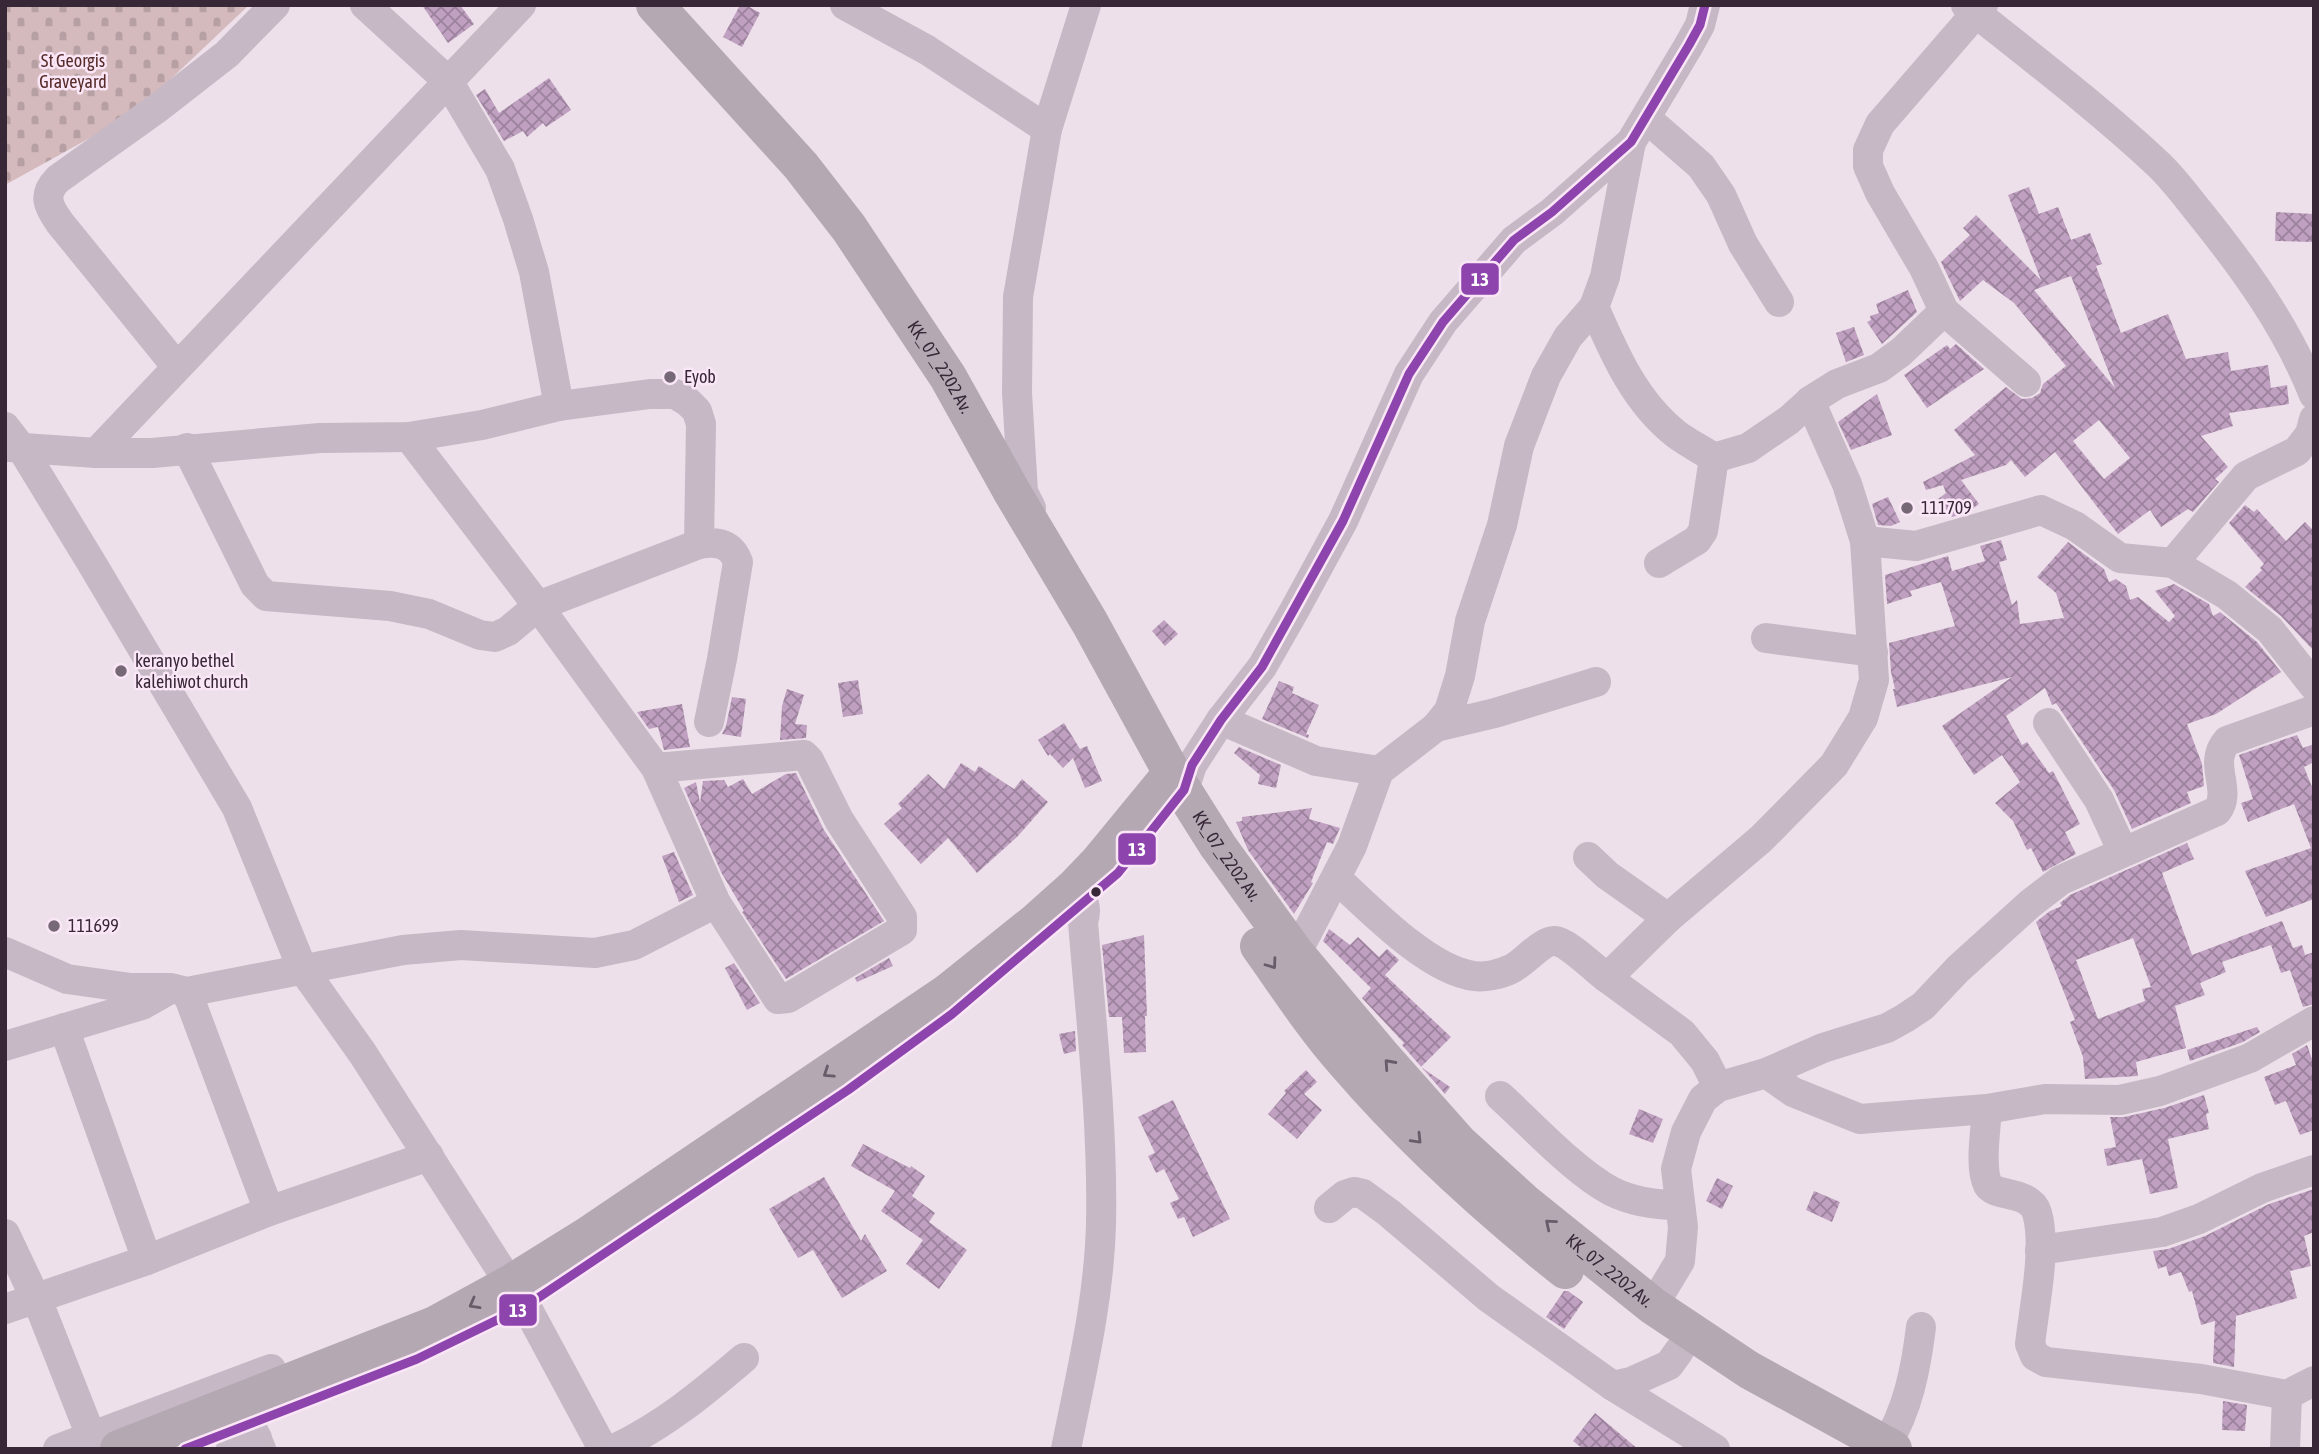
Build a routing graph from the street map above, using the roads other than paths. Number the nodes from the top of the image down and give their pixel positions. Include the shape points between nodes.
1 (275, 5) edge
2 (365, 5) edge
3 (521, 5) edge
4 (636, 5) edge
5 (655, 5) edge
6 (845, 5) edge
7 (1086, 5) edge
8 (1704, 5) edge
9 (1975, 8) edge
10 (448, 81) junction
11 (1047, 129) junction
12 (1639, 130) junction
13 (1779, 302) dead end
14 (1594, 307) junction
15 (1944, 312) junction
16 (177, 367) junction
17 (2026, 382) dead end
18 (2314, 396) edge
19 (1810, 401) junction
20 (559, 406) junction
21 (2314, 419) edge
22 (409, 437) junction
23 (11, 441) edge
24 (187, 448) junction
25 (96, 453) junction
26 (2305, 456) edge
27 (1714, 458) junction
28 (1866, 541) junction
29 (699, 544) junction
30 (1659, 563) dead end
31 (2173, 564) junction
32 (538, 606) junction
33 (1090, 623) junction
34 (1766, 638) dead end
35 (1873, 652) junction
36 (1596, 682) dead end
37 (2314, 685) edge
38 (2314, 710) edge
39 (1221, 720) junction
40 (709, 722) dead end
41 (2048, 723) dead end
42 (1436, 727) junction
43 (656, 768) junction
44 (1379, 771) junction
45 (1175, 786) junction
46 (2123, 852) junction
47 (1588, 858) dead end
48 (1336, 878) junction
49 (1080, 895) junction
50 (716, 903) junction
51 (1668, 918) junction
52 (5, 952) edge
53 (1296, 954) junction
54 (302, 968) junction
55 (1607, 978) junction
56 (179, 990) junction
57 (2314, 1021) edge
58 (64, 1028) junction
59 (5, 1046) edge
60 (1766, 1073) junction
61 (1718, 1087) junction
62 (1500, 1096) dead end
63 (1987, 1109) junction
64 (429, 1156) junction
65 (2314, 1170) edge
66 (1678, 1205) junction
67 (1329, 1208) dead end
68 (269, 1211) junction
69 (5, 1234) edge
70 (2040, 1250) junction
71 (147, 1260) junction
72 (518, 1295) junction
73 (35, 1299) junction
74 (1653, 1306) junction
75 (5, 1309) edge
76 (1921, 1327) dead end
77 (1679, 1351) junction
78 (744, 1358) dead end
79 (2314, 1381) edge
80 (1613, 1386) junction
81 (2287, 1395) junction
82 (249, 1440) edge
83 (105, 1443) edge
84 (1878, 1448) edge
85 (58, 1449) edge
86 (185, 1449) edge
87 (603, 1449) edge
88 (614, 1449) edge
89 (1066, 1449) edge
90 (1715, 1449) edge
91 (2285, 1449) edge

1 - 16 street via 226,54 49,187 51,210 60,223
2 - 10 street
3 - 10 street
4 - 45 main road via 777,160 822,218 877,303 1087,664
5 - 33 main road, KK_07_2202 Av. via 801,166 849,228 948,377
6 - 11 street via 927,50
7 - 11 street
8 - 12 street via 1700,25
9 - 15 street via 1880,124 1868,149 1868,166 1880,192
9 - 18 street via 2160,166 2267,302
10 - 16 street
10 - 20 street via 500,169 518,219 534,272
11 - 33 street via 1018,297 1023,492
12 - 13 street via 1680,145 1701,166
12 - 14 street
12 - 39 street via 1552,212 1514,240 1443,322 1409,374 1343,520 1294,611 1262,667
14 - 27 street via 1616,358 1643,400 1676,434
14 - 42 street via 1568,337 1546,376 1519,446 1502,525 1470,621 1460,676 1449,711
15 - 17 street
15 - 19 street via 1879,368 1837,384
16 - 25 street
19 - 27 street via 1748,448
19 - 28 street via 1847,484
20 - 22 street
20 - 29 street via 649,394 675,394 688,402 701,424
21 - 26 street
22 - 24 street
22 - 32 street
23 - 25 street
23 - 54 street via 237,808
24 - 25 street
24 - 32 street via 256,585 266,596 390,606 495,637
26 - 31 street via 2246,476
27 - 30 street via 1703,531 1697,540
28 - 31 street via 1916,546 2041,510 2075,526 2120,558
28 - 35 street
29 - 32 street
29 - 40 street via 724,544 738,562
31 - 37 street via 2227,595 2270,630
32 - 43 street
33 - 45 main road, KK_07_2202 Av.
34 - 35 street
35 - 51 street via 1874,680 1863,718 1834,765 1761,839
36 - 42 street
38 - 46 street via 2227,741 2219,749 2222,805 2217,811
39 - 44 street via 1316,761
39 - 45 street
41 - 46 street via 2099,800
42 - 44 street
43 - 50 street
43 - 50 street via 804,755 903,923 902,930 800,992 778,999
44 - 48 street
45 - 49 main road via 1098,863
45 - 53 main road, KK_07_2202 Av.
45 -> 77 main road via 1256,942 1343,1060 1430,1154 1495,1214 1616,1311
46 - 60 street via 2061,880 2031,902 1905,1018
47 - 51 street
48 - 53 street
48 - 55 street via 1413,947 1454,971 1475,977 1511,969 1555,941
49 - 72 main road via 1037,921 947,993 590,1234
49 - 89 street via 1087,912 1083,922 1098,1110 1101,1225 1092,1328
50 - 54 street via 634,945 595,953 461,945
51 - 55 street
52 - 56 street via 67,979
74 -> 53 main road, KK_07_2202 Av. via 1459,1143
54 - 56 street
54 - 64 street
55 - 61 street via 1682,1033 1705,1061
56 - 58 street
56 - 68 street
57 - 63 street via 2250,1058 2160,1091 2120,1100 2045,1099
58 - 59 street
58 - 71 street
60 - 61 street
60 - 63 street via 1793,1092 1860,1119
61 - 66 street via 1703,1099 1686,1132 1676,1169
62 - 66 street via 1587,1175 1612,1191 1655,1205
63 - 70 street via 1984,1156 1989,1186 2031,1204 2037,1212
64 - 68 street
64 - 72 street
65 - 70 street via 2162,1231
66 - 74 street via 1683,1227 1680,1261
67 - 80 street via 1345,1195 1363,1194 1489,1298
68 - 71 street
69 - 73 street
70 - 81 street via 2030,1343 2035,1356 2046,1362 2201,1379
71 - 73 street
72 - 82 main road via 417,1359
72 -> 83 main road
72 - 87 street
73 - 75 street
73 - 83 street
74 - 84 main road, KK_07_2202 Av.
76 - 84 street via 1916,1367 1898,1427
77 - 80 street via 1669,1365
77 - 84 main road via 1718,1375
78 - 88 street via 687,1406
79 - 81 street
80 - 90 street
81 - 91 street
82 - 86 main road
83 - 85 street

